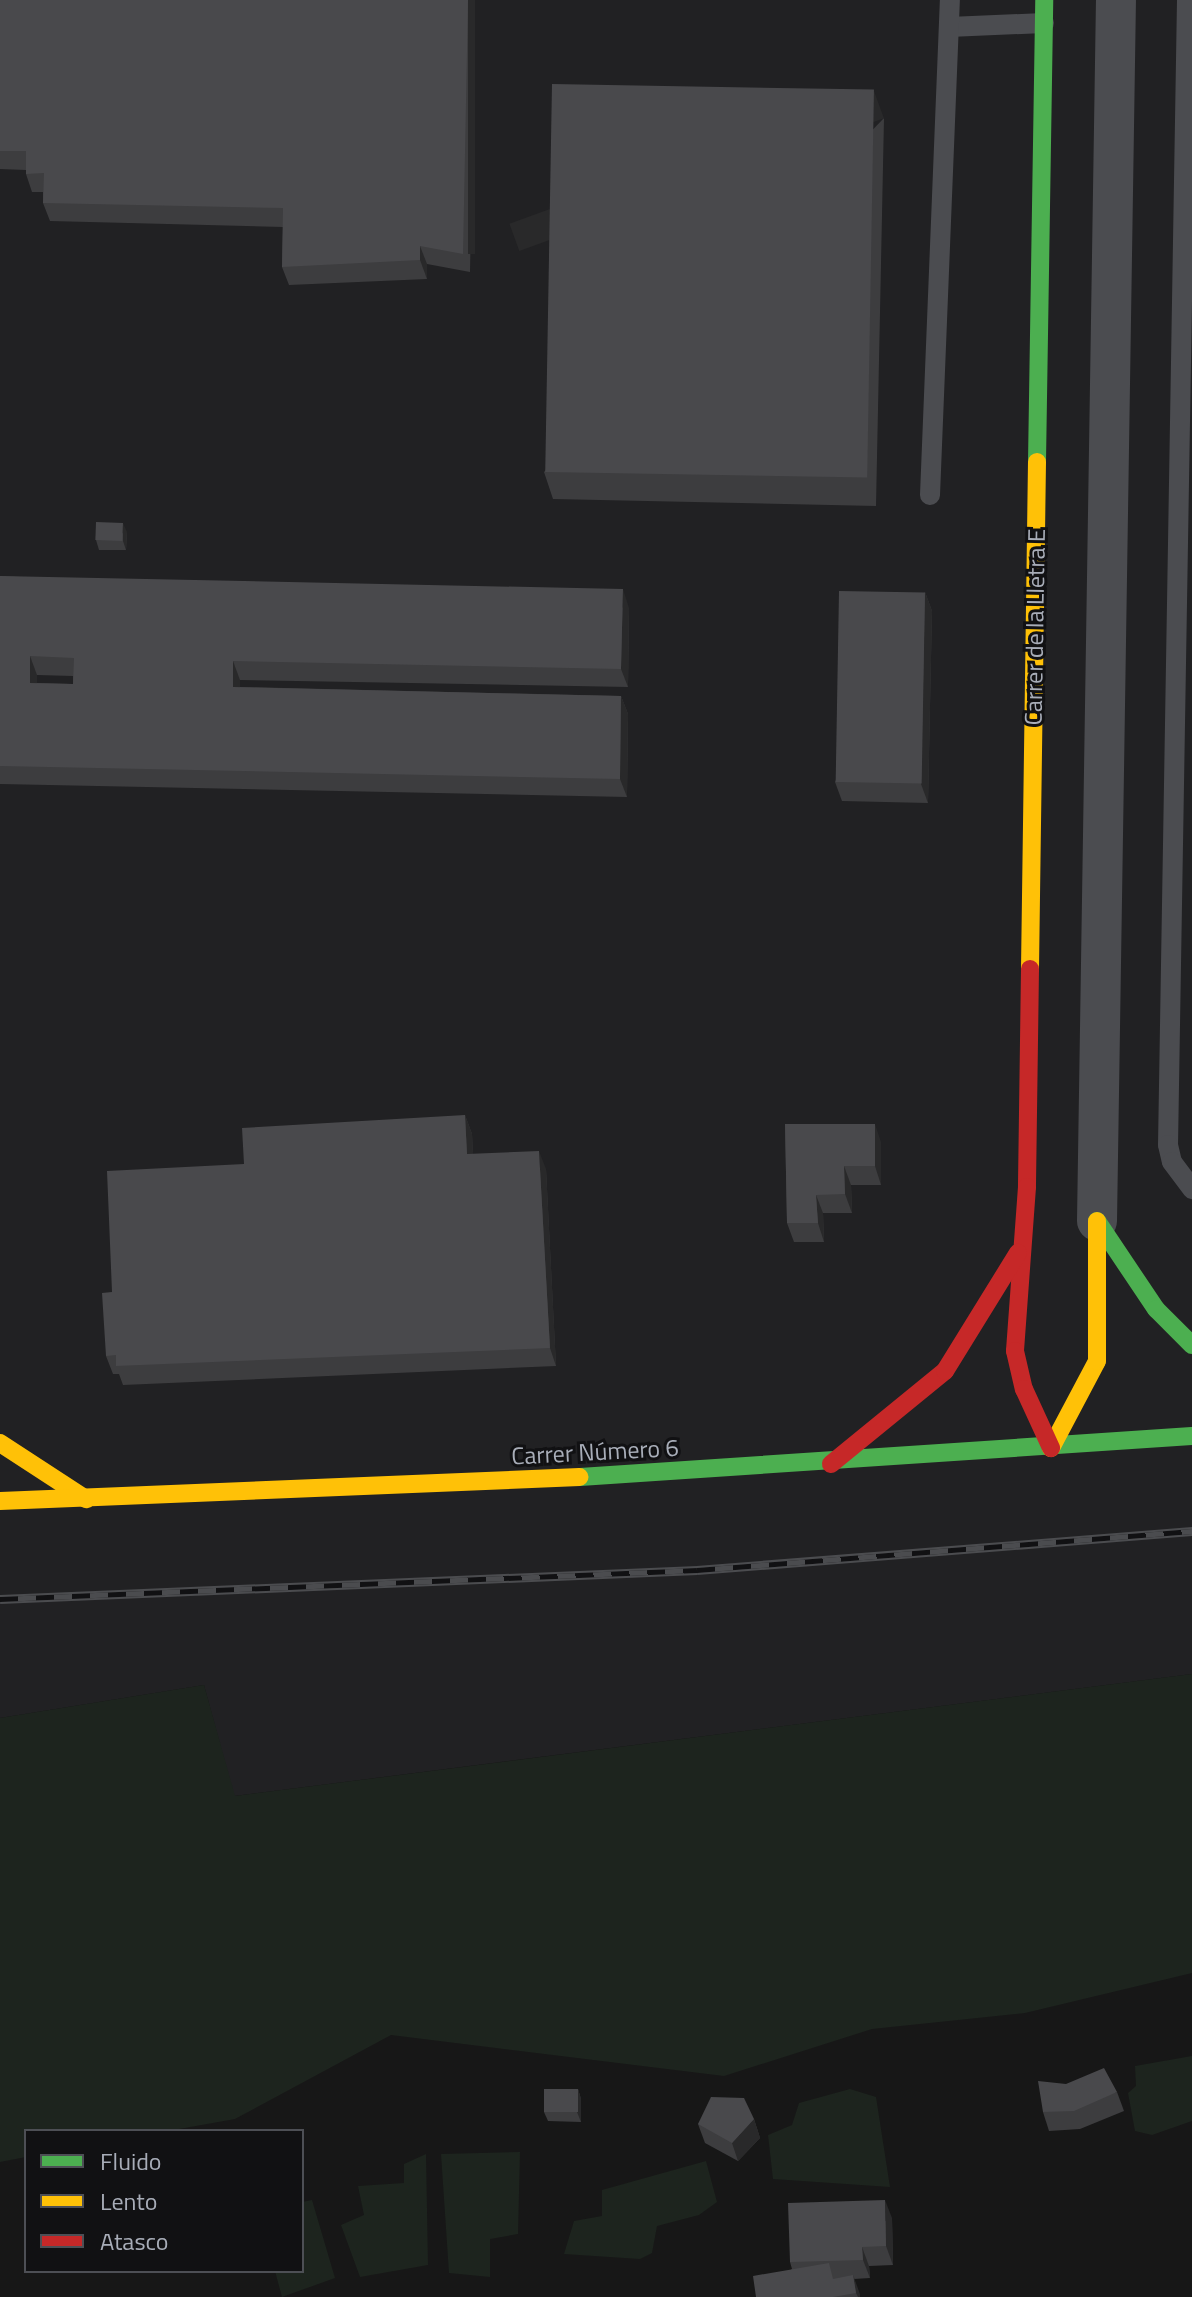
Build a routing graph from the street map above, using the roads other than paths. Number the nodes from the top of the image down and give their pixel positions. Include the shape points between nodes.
1 (950, 0) edge
2 (1044, 0) edge
3 (1116, 0) edge
4 (1187, 0) edge
5 (1044, 23) junction
6 (949, 27) junction
7 (930, 495) dead end
8 (1192, 1189) edge
9 (1097, 1221) junction
10 (1018, 1253) junction
11 (1192, 1345) edge
12 (1192, 1436) edge
13 (0, 1443) edge
14 (1051, 1448) junction
15 (831, 1464) junction
16 (86, 1499) junction
17 (0, 1501) edge

1 - 6 lane
2 - 5 main road, Carrer de la Lletra E
3 - 9 street
4 - 8 lane via 1168,1145 1172,1162
5 - 6 lane
5 - 10 main road, Carrer de la Lletra E via 1027,1187
6 - 7 lane
9 - 11 main road via 1156,1309
9 - 14 main road via 1097,1361
10 - 14 main road, Carrer de la Lletra E via 1017,1367
10 - 15 main road via 945,1371
12 - 14 main road, Carrer Número 6
13 - 16 main road
14 - 15 main road, Carrer Número 6
15 - 16 main road, Carrer Número 6
16 - 17 main road, Carrer Número 6

